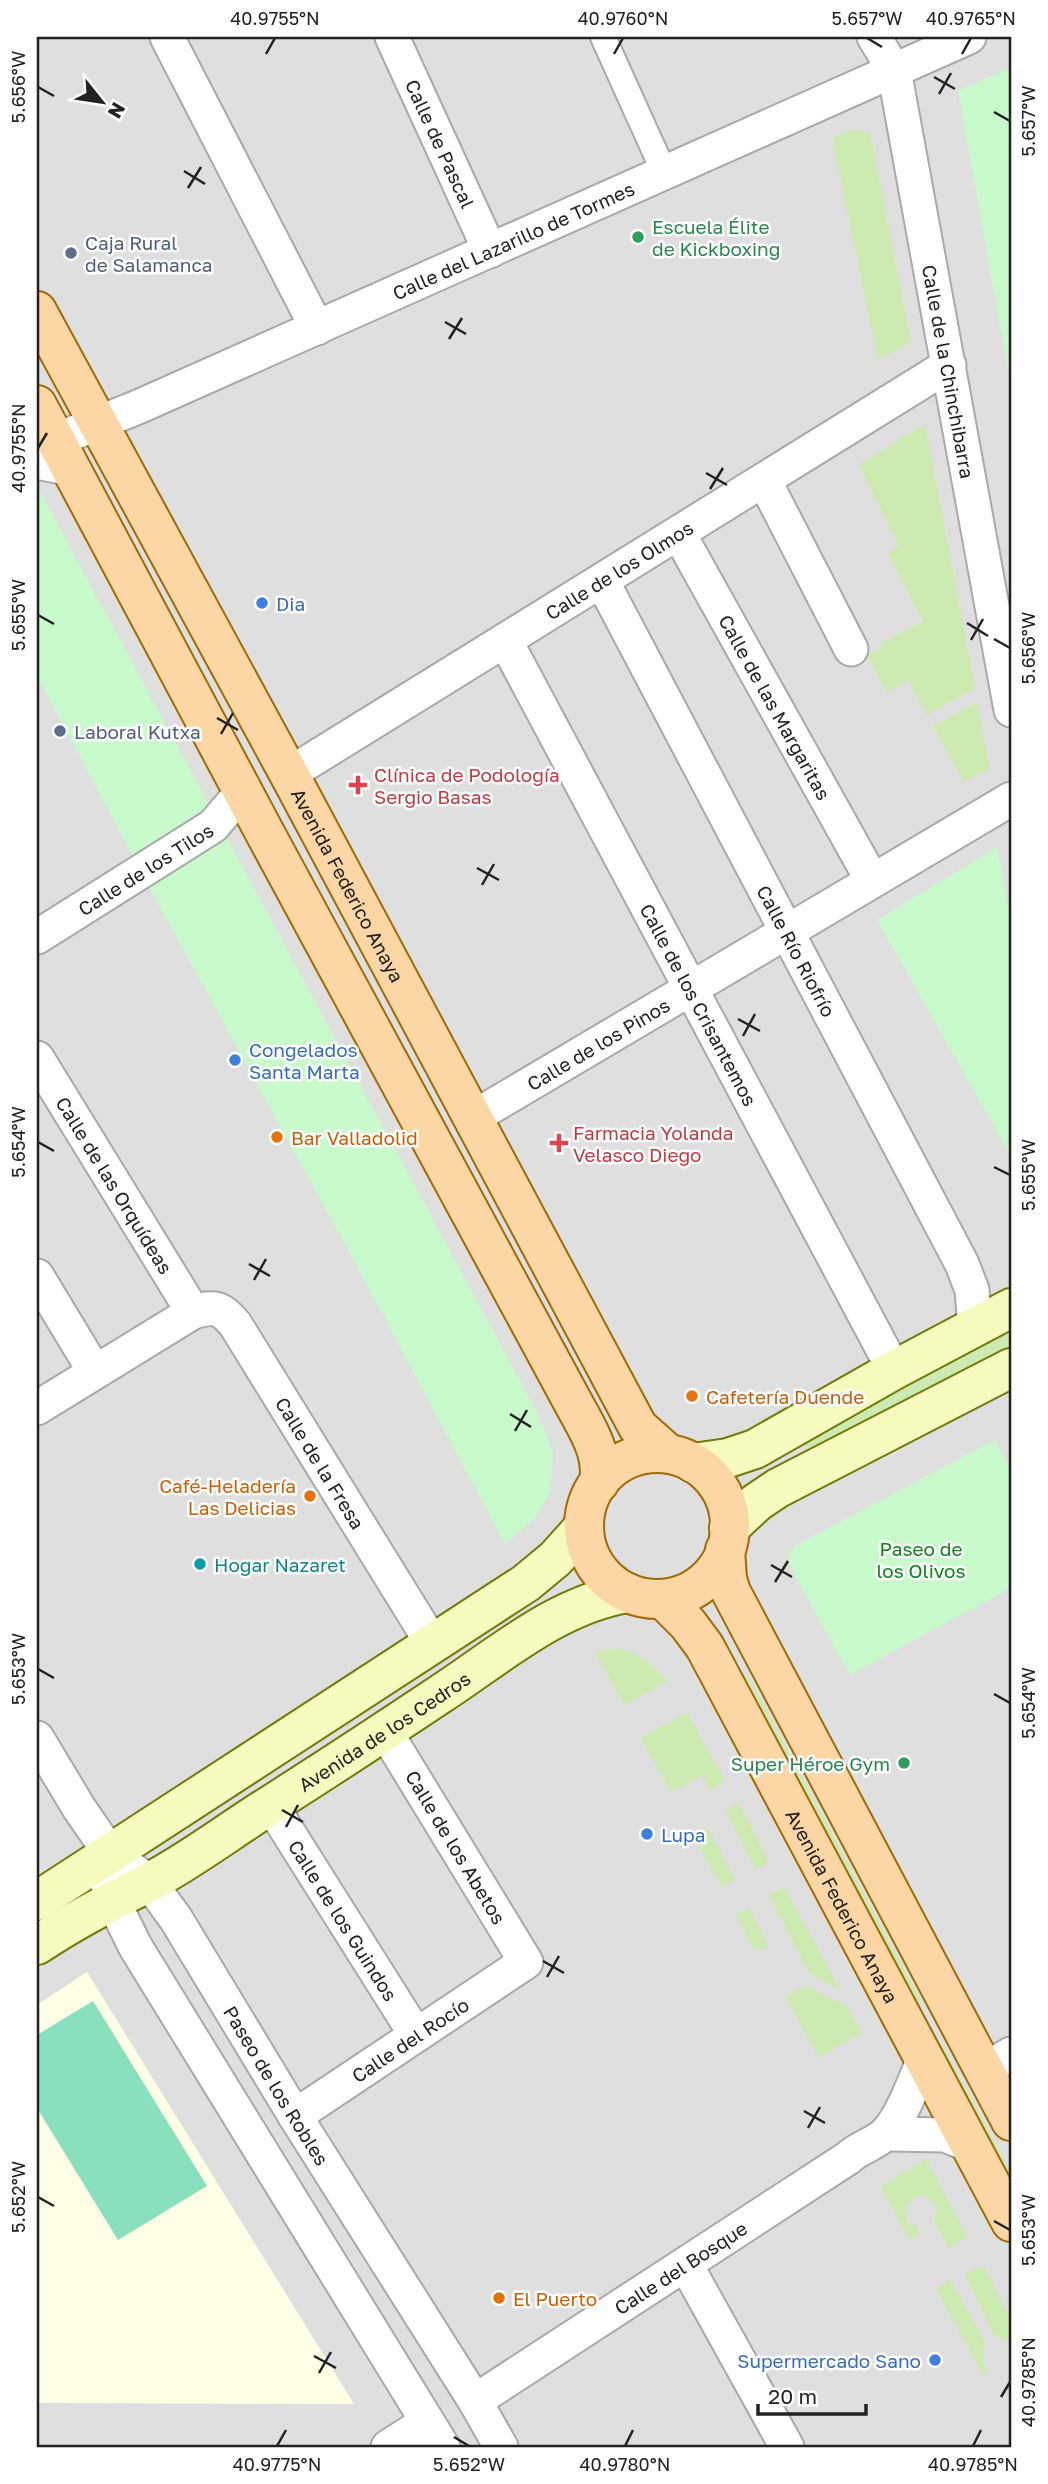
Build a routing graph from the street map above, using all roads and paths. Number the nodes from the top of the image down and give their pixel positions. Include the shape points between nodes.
1 (392, 37) edge
2 (603, 37) edge
3 (874, 37) edge
4 (969, 37) edge
5 (179, 40) edge
6 (894, 70) junction
7 (664, 173) junction
8 (490, 251) junction
9 (37, 311) edge
10 (317, 328) junction
11 (949, 365) junction
12 (37, 405) edge
13 (99, 423) junction
14 (55, 457) edge
15 (764, 480) junction
16 (679, 534) junction
17 (602, 580) junction
18 (505, 640) junction
19 (850, 649) dead end
20 (1011, 710) edge
21 (289, 774) junction
22 (243, 791) junction
23 (1011, 799) edge
24 (872, 880) junction
25 (787, 931) junction
26 (37, 937) edge
27 (690, 988) junction
28 (37, 1058) edge
29 (474, 1117) junction
30 (37, 1276) edge
31 (1011, 1308) edge
32 (193, 1312) junction
33 (975, 1328) junction
34 (894, 1370) junction
35 (95, 1372) junction
36 (1008, 1379) edge
37 (37, 1408) edge
38 (680, 1458) junction
39 (599, 1483) junction
40 (582, 1529) junction
41 (727, 1539) junction
42 (645, 1596) junction
43 (432, 1643) junction
44 (385, 1731) junction
45 (37, 1738) edge
46 (271, 1805) junction
47 (118, 1873) junction
48 (37, 1901) edge
49 (37, 1922) edge
50 (37, 1945) edge
51 (526, 1962) joint
52 (416, 2035) junction
53 (925, 2058) junction
54 (998, 2062) edge
55 (295, 2116) junction
56 (1011, 2121) edge
57 (886, 2134) junction
58 (972, 2146) junction
59 (1011, 2221) edge
60 (686, 2265) junction
61 (475, 2401) junction
62 (435, 2435) edge
63 (388, 2447) edge
64 (501, 2447) edge
65 (787, 2447) edge

1 - 8 street, Calle de Pascal
2 - 7 street
3 - 6 street, Calle de la Chinchibarra
4 - 6 street, Calle del Lazarillo de Tormes
5 - 10 street
6 - 7 street, Calle del Lazarillo de Tormes
6 - 11 street, Calle de la Chinchibarra
7 - 8 street, Calle del Lazarillo de Tormes
8 - 10 street, Calle del Lazarillo de Tormes
9 - 13 main road, Avenida Federico Anaya
10 - 13 street, Calle del Lazarillo de Tormes
11 - 15 street, Calle de los Olmos
11 - 20 street, Calle de la Chinchibarra
12 - 14 main road
13 - 14 street, Calle del Lazarillo de Tormes
13 - 21 main road, Avenida Federico Anaya
14 - 22 main road
15 - 16 street, Calle de los Olmos
15 - 19 street
16 - 17 street, Calle de los Olmos
16 - 24 street, Calle de las Margaritas
17 - 18 street, Calle de los Olmos
17 - 25 street, Calle Río Riofrío
18 - 21 street, Calle de los Olmos
18 - 27 street, Calle de los Crisantemos
21 - 29 main road, Avenida Federico Anaya
22 - 26 street, Calle de los Tilos via 213,826
22 - 39 main road via 586,1427 600,1459
23 - 24 street, Calle de los Pinos
24 - 25 street, Calle de los Pinos
25 - 27 street, Calle de los Pinos
25 - 33 street, Calle Río Riofrío via 962,1264 972,1290
27 - 29 street, Calle de los Pinos
27 - 34 street, Calle de los Crisantemos
28 - 32 street, Calle de las Orquídeas
29 - 38 main road, Avenida Federico Anaya via 638,1427
30 - 35 street
31 - 33 main road
32 - 35 street
32 - 43 street, Calle de la Fresa via 212,1307 225,1312 235,1324
33 - 34 main road
34 - 38 main road via 755,1449 728,1458
35 - 37 street
36 - 41 main road via 778,1488 757,1502
38 - 39 main road via 650,1451 623,1462
38 - 41 main road via 709,1475 723,1494
39 - 40 main road
40 - 42 main road via 599,1572 610,1583
40 - 43 main road, Avenida de los Cedros via 538,1574
41 - 42 main road via 713,1575 691,1590
41 - 54 main road via 731,1592
42 - 44 main road, Avenida de los Cedros via 587,1602
42 - 53 main road, Avenida Federico Anaya via 688,1624 705,1647
43 - 47 main road, Avenida de los Cedros via 354,1693
44 - 46 main road, Avenida de los Cedros
44 - 51 street, Calle de los Abetos
45 - 47 street, Paseo de los Robles
46 - 47 main road, Avenida de los Cedros
46 - 52 street, Calle de los Guindos
47 - 48 main road, Avenida de los Cedros
47 - 49 main road
47 - 50 main road, Avenida de los Cedros
47 - 55 street, Paseo de los Robles via 176,1919
47 - 62 street, Paseo de los Robles via 135,1946
51 - 52 street, Calle del Rocío
52 - 55 street, Calle del Rocío
53 - 57 street, Calle del Bosque
53 - 58 main road, Avenida Federico Anaya
54 - 56 main road
55 - 61 street, Paseo de los Robles
57 - 58 street, Calle del Bosque via 945,2135
57 - 60 street, Calle del Bosque
58 - 59 main road, Avenida Federico Anaya
60 - 61 street, Calle del Bosque
60 - 65 street
61 - 64 street, Paseo de los Robles
62 - 63 street

